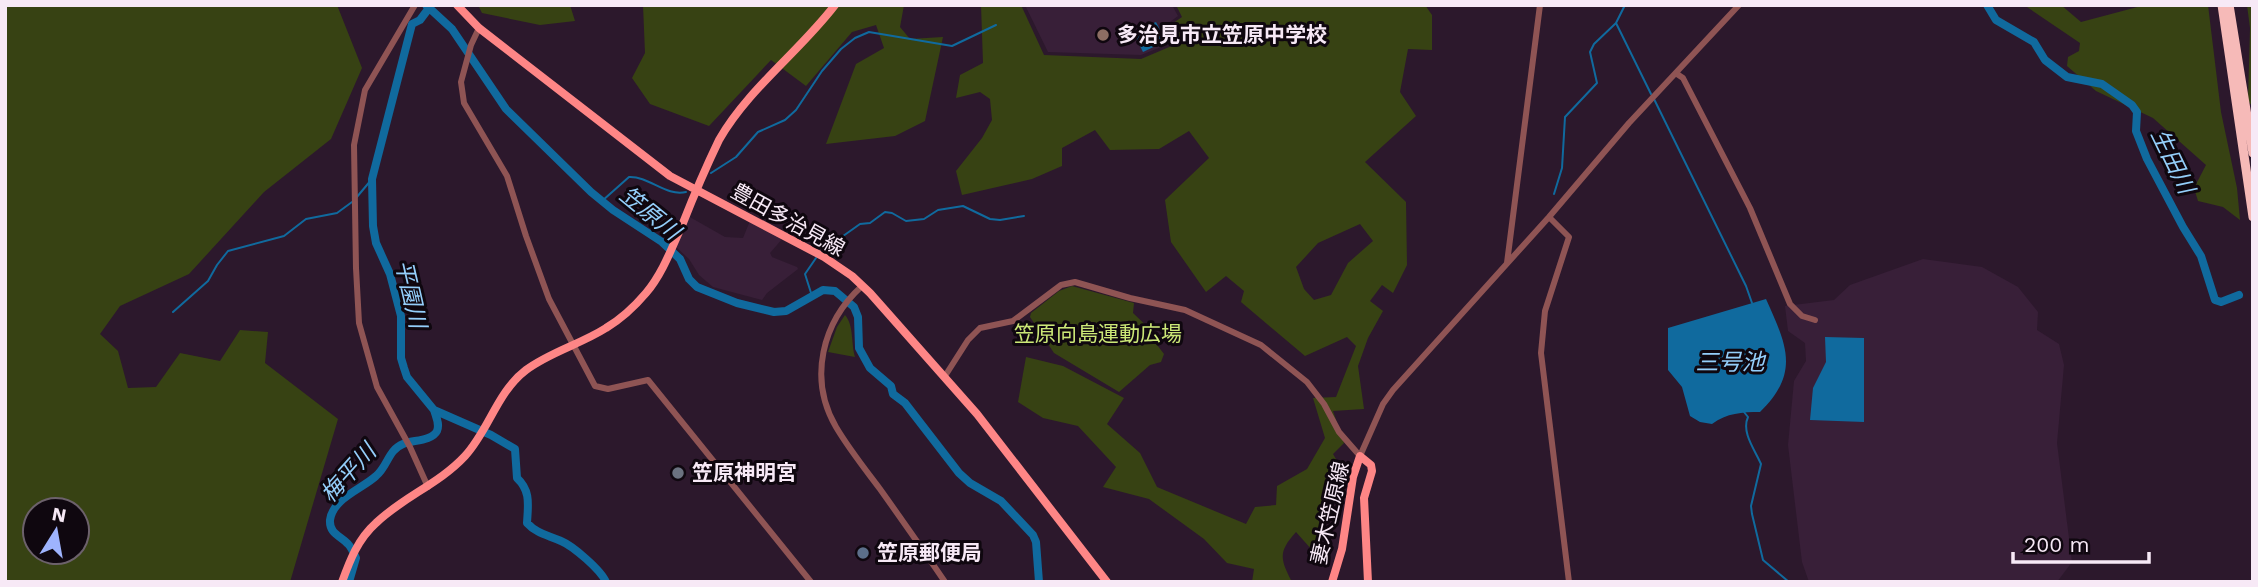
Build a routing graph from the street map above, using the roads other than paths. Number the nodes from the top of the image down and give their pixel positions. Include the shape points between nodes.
1 (415, 5) edge
2 (457, 5) edge
3 (835, 5) edge
4 (1540, 5) edge
5 (1739, 5) edge
6 (2222, 5) edge
7 (2230, 5) edge
8 (479, 29) junction
9 (1677, 74) junction
10 (2253, 153) edge
11 (696, 191) junction
12 (1549, 217) junction
13 (2253, 217) edge
14 (1507, 263) junction
15 (862, 286) junction
16 (1815, 320) dead end
17 (573, 345) junction
18 (944, 376) junction
19 (1360, 456) junction
20 (428, 487) junction
21 (342, 582) edge
22 (811, 582) edge
23 (945, 582) edge
24 (1107, 582) edge
25 (1332, 582) edge
26 (1368, 582) edge
27 (1569, 582) edge

1 - 20 street via 365,90 354,145 354,195 359,323 377,387
2 - 8 main road, 豊田多治見線
3 - 11 main road via 729,121
4 - 14 street
5 - 9 street
6 - 13 highway
7 - 10 highway
8 - 11 main road, 豊田多治見線 via 653,165
8 - 17 street via 461,82 464,103 507,176 549,299
9 - 12 street
9 - 16 street via 1750,208 1790,303 1802,316
11 - 15 main road, 豊田多治見線 via 824,257
11 - 17 main road via 650,287 606,329
12 - 14 street
12 - 27 street via 1569,237 1545,311 1541,353
14 - 19 street via 1393,390
15 - 18 main road, 豊田多治見線
15 - 23 street via 841,308 827,336 821,362 828,408 836,428
17 - 20 main road via 518,376 480,437
17 - 22 street via 595,386 608,389 648,380
18 - 19 street via 981,328 1013,321 1061,285 1075,282 1185,310 1261,345 1307,382
18 - 24 main road, 豊田多治見線
19 - 25 main road, 妻木笠原線
19 - 26 main road, 妻木笠原線 via 1372,471 1364,498
20 - 21 main road via 376,523 356,547

